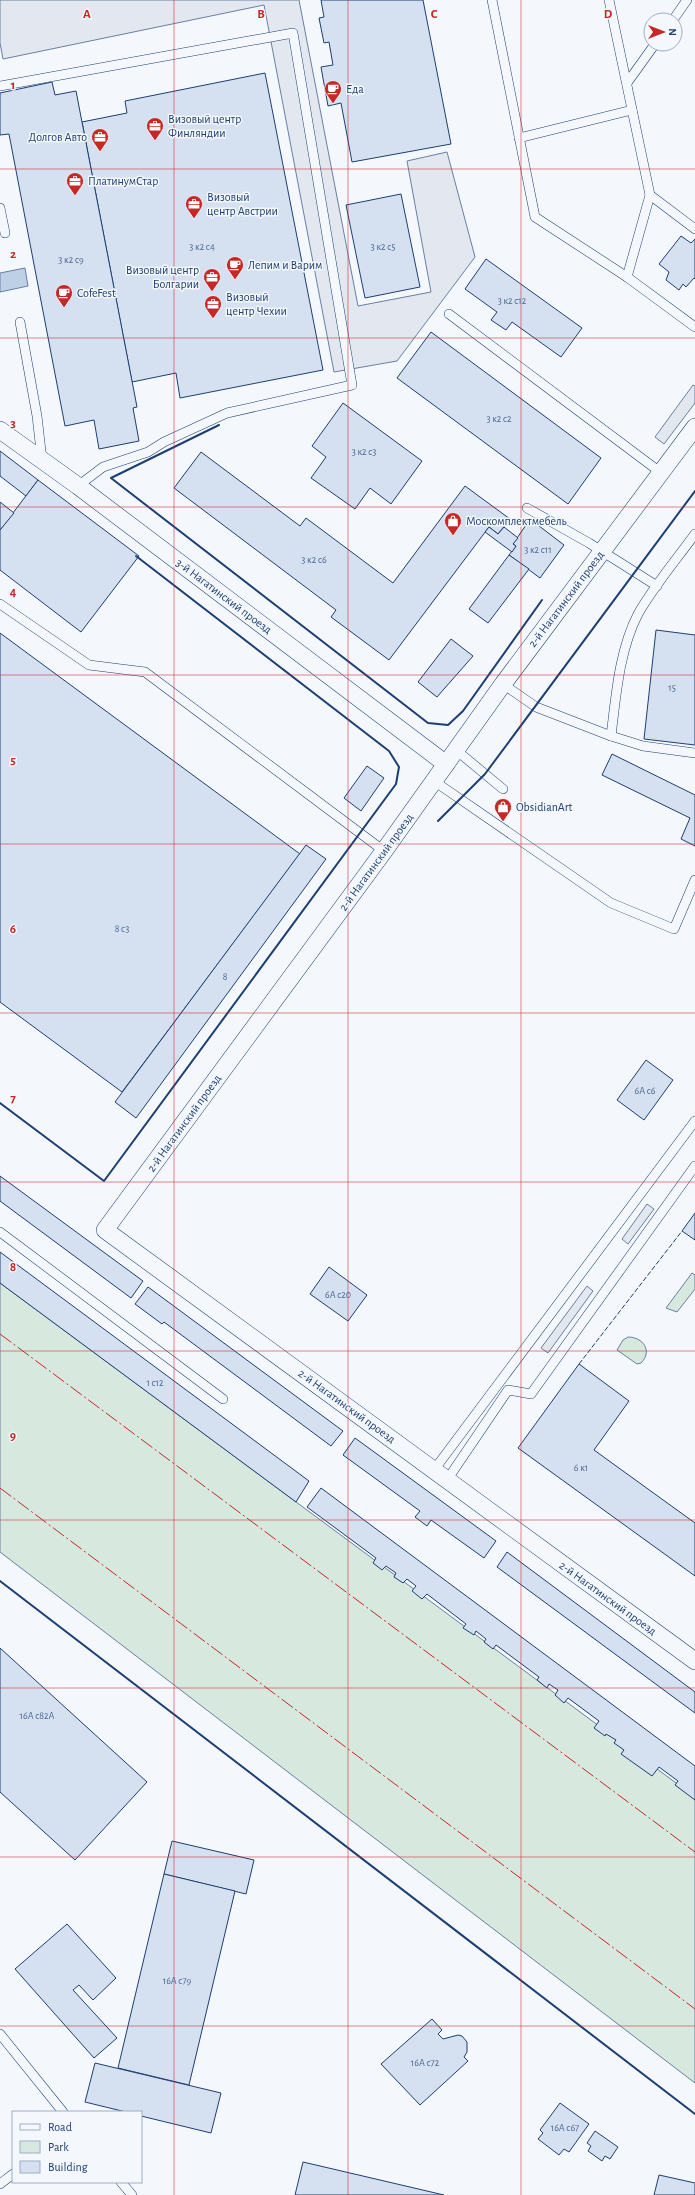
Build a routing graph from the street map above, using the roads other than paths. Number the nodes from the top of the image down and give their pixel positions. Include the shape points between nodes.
1 (492, 0) edge
2 (610, 0) edge
3 (687, 0) edge
4 (678, 12) edge
5 (649, 52) edge
6 (627, 83) junction
7 (0, 86) edge
8 (632, 110) junction
9 (519, 138) junction
10 (650, 195) junction
11 (0, 208) edge
12 (695, 229) edge
13 (4, 233) dead end
14 (627, 277) junction
15 (449, 314) dead end
16 (20, 322) dead end
17 (695, 327) edge
18 (695, 427) edge
19 (0, 430) edge
20 (42, 461) junction
21 (660, 472) junction
22 (78, 486) junction
23 (527, 508) dead end
24 (695, 534) edge
25 (602, 550) junction
26 (657, 586) junction
27 (0, 604) edge
28 (503, 684) junction
29 (611, 736) junction
30 (695, 753) edge
31 (451, 757) junction
32 (434, 782) junction
33 (503, 789) dead end
34 (384, 852) junction
35 (695, 880) edge
36 (695, 1121) edge
37 (695, 1166) edge
38 (0, 1232) edge
39 (223, 1399) dead end
40 (434, 1470) junction
41 (447, 1480) junction
42 (695, 1661) edge
43 (0, 2034) edge
44 (62, 2111) edge
45 (12, 2175) edge
46 (122, 2183) edge
47 (0, 2184) edge
48 (132, 2195) edge

1 - 9 lane
2 - 6 lane
3 - 4 lane
5 - 6 lane
6 - 8 lane
7 - 22 lane via 292,33 352,385 227,413 148,452 103,467
8 - 9 lane
8 - 10 lane
9 - 14 lane via 535,217
10 - 12 lane
10 - 14 lane
11 - 13 lane
14 - 17 lane
15 - 21 lane
16 - 20 lane via 38,416
18 - 21 street, 2-й Нагатинский проезд
19 - 20 street, 3-й Нагатинский проезд
20 - 22 street, 3-й Нагатинский проезд
21 - 25 street, 2-й Нагатинский проезд
22 - 31 street, 3-й Нагатинский проезд
23 - 25 lane
24 - 26 lane
25 - 26 lane
25 - 28 street, 2-й Нагатинский проезд
26 - 29 lane via 638,615 626,646
27 - 34 lane via 88,665 145,672
28 - 29 lane via 536,707
28 - 31 street, 2-й Нагатинский проезд
29 - 30 lane via 643,746
31 - 32 street, 2-й Нагатинский проезд
31 - 33 lane
32 - 34 street, 2-й Нагатинский проезд
32 - 35 lane via 611,903 674,929
34 - 40 street, 2-й Нагатинский проезд via 105,1230
36 - 40 lane
37 - 41 lane via 531,1394 508,1390
38 - 39 lane
40 - 41 street, 2-й Нагатинский проезд
41 - 42 street, 2-й Нагатинский проезд
43 - 44 lane
45 - 47 lane
46 - 48 lane

